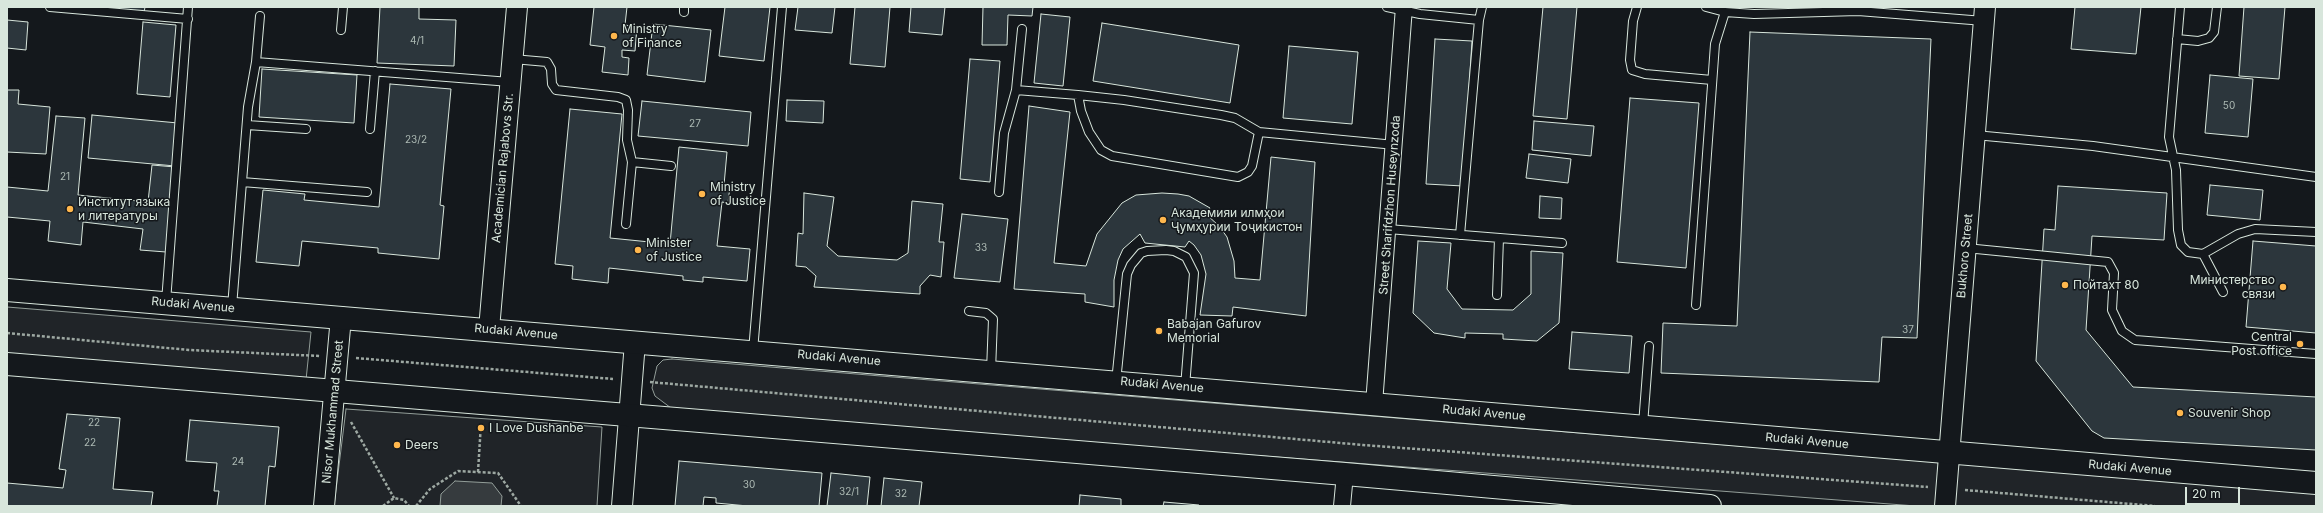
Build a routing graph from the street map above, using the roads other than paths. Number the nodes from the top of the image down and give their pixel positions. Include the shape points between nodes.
1 (50, 7) edge
2 (188, 7) edge
3 (343, 7) edge
4 (517, 7) edge
5 (782, 7) edge
6 (1387, 7) edge
7 (1482, 7) edge
8 (1637, 7) edge
9 (1706, 7) edge
10 (2180, 7) edge
11 (2217, 7) edge
12 (1404, 9) edge
13 (1725, 12) junction
14 (1984, 14) edge
15 (260, 16) dead end
16 (188, 19) junction
17 (1479, 20) junction
18 (1022, 29) dead end
19 (341, 30) dead end
20 (2177, 40) junction
21 (512, 59) junction
22 (256, 62) junction
23 (375, 71) junction
24 (1712, 80) junction
25 (510, 82) junction
26 (1016, 90) junction
27 (1078, 96) junction
28 (246, 125) junction
29 (370, 129) dead end
30 (306, 130) dead end
31 (1259, 132) junction
32 (1975, 135) junction
33 (1394, 145) junction
34 (2173, 157) junction
35 (632, 162) junction
36 (671, 166) dead end
37 (2316, 177) edge
38 (242, 182) junction
39 (367, 192) dead end
40 (999, 192) dead end
41 (626, 224) dead end
42 (1388, 229) junction
43 (2316, 232) edge
44 (1460, 235) junction
45 (1499, 238) junction
46 (1562, 243) dead end
47 (1965, 248) junction
48 (2203, 254) junction
49 (7, 290) edge
50 (2223, 292) dead end
51 (1497, 295) dead end
52 (166, 302) junction
53 (1696, 305) dead end
54 (232, 308) junction
55 (969, 311) dead end
56 (341, 317) junction
57 (489, 329) junction
58 (635, 342) junction
59 (1649, 346) dead end
60 (753, 351) junction
61 (2316, 354) edge
62 (7, 364) edge
63 (990, 371) junction
64 (1116, 382) junction
65 (1185, 388) junction
66 (334, 391) junction
67 (1374, 404) junction
68 (629, 415) junction
69 (1643, 426) junction
70 (1949, 453) junction
71 (1345, 474) junction
72 (2316, 483) edge
73 (1945, 497) edge
74 (324, 506) edge
75 (622, 506) edge
76 (1342, 506) edge
77 (1710, 506) edge

1 - 16 lane
2 - 16 lane
3 - 19 lane
4 - 21 street, Academician Rajabovs Str.
5 - 60 lane
6 - 12 lane
7 - 17 lane
8 - 24 lane via 1633,22 1630,60 1632,70 1645,74
9 - 13 lane
10 - 20 lane
11 - 20 lane via 2214,32 2209,38 2198,41
12 - 17 lane
12 - 33 street, Street Sharifdzhon Huseynzoda
13 - 14 lane via 1754,14 1858,11
13 - 24 lane via 1715,44
14 - 32 street, Bukhoro Street
15 - 22 lane
16 - 52 lane
17 - 44 lane
18 - 26 lane
20 - 34 lane via 2170,130
21 - 25 street, Academician Rajabovs Str.
21 - 35 lane via 547,62 556,90 626,100 627,140
22 - 23 lane
22 - 28 lane
23 - 25 lane
23 - 29 lane
24 - 53 lane
25 - 57 street, Academician Rajabovs Str.
26 - 27 lane
26 - 40 lane via 1004,133
27 - 31 lane via 1124,100 1221,115 1235,118
27 - 31 lane via 1089,132 1101,150 1112,156 1238,177 1248,172 1252,166
28 - 30 lane
28 - 38 lane
31 - 33 lane
32 - 34 lane via 2057,142
32 - 47 street, Bukhoro Street
33 - 42 street, Street Sharifdzhon Huseynzoda
34 - 37 lane
34 - 48 lane via 2177,181 2179,239 2188,252
35 - 36 lane
35 - 41 lane
38 - 39 lane
38 - 54 lane
42 - 44 lane
42 - 67 street, Street Sharifdzhon Huseynzoda
43 - 48 lane via 2255,229 2238,234
44 - 45 lane
45 - 46 lane
45 - 51 lane
47 - 61 lane via 2108,262 2114,273 2112,310 2122,331 2135,340
47 - 70 street, Bukhoro Street
48 - 50 lane
49 - 52 highway, Rudaki Avenue
52 - 54 highway, Rudaki Avenue
54 - 56 highway, Rudaki Avenue
55 - 63 lane via 986,313 993,320
56 - 57 highway, Rudaki Avenue
56 - 66 street, Nisor Mukhammad Street
57 - 58 highway, Rudaki Avenue
58 - 60 highway, Rudaki Avenue
58 - 68 street
59 - 69 lane
60 - 63 highway, Rudaki Avenue
62 - 66 highway
63 - 64 highway, Rudaki Avenue
64 - 65 highway, Rudaki Avenue
64 - 65 lane via 1127,274 1141,253 1166,250 1186,257 1194,273
65 - 67 highway, Rudaki Avenue
66 - 68 highway
66 - 74 street, Nisor Mukhammad Street
67 - 69 highway, Rudaki Avenue
68 - 71 highway
68 - 75 street
69 - 70 highway, Rudaki Avenue
70 - 72 highway, Rudaki Avenue
70 - 73 street, Bukhoro Street
71 - 76 street
71 - 77 highway

